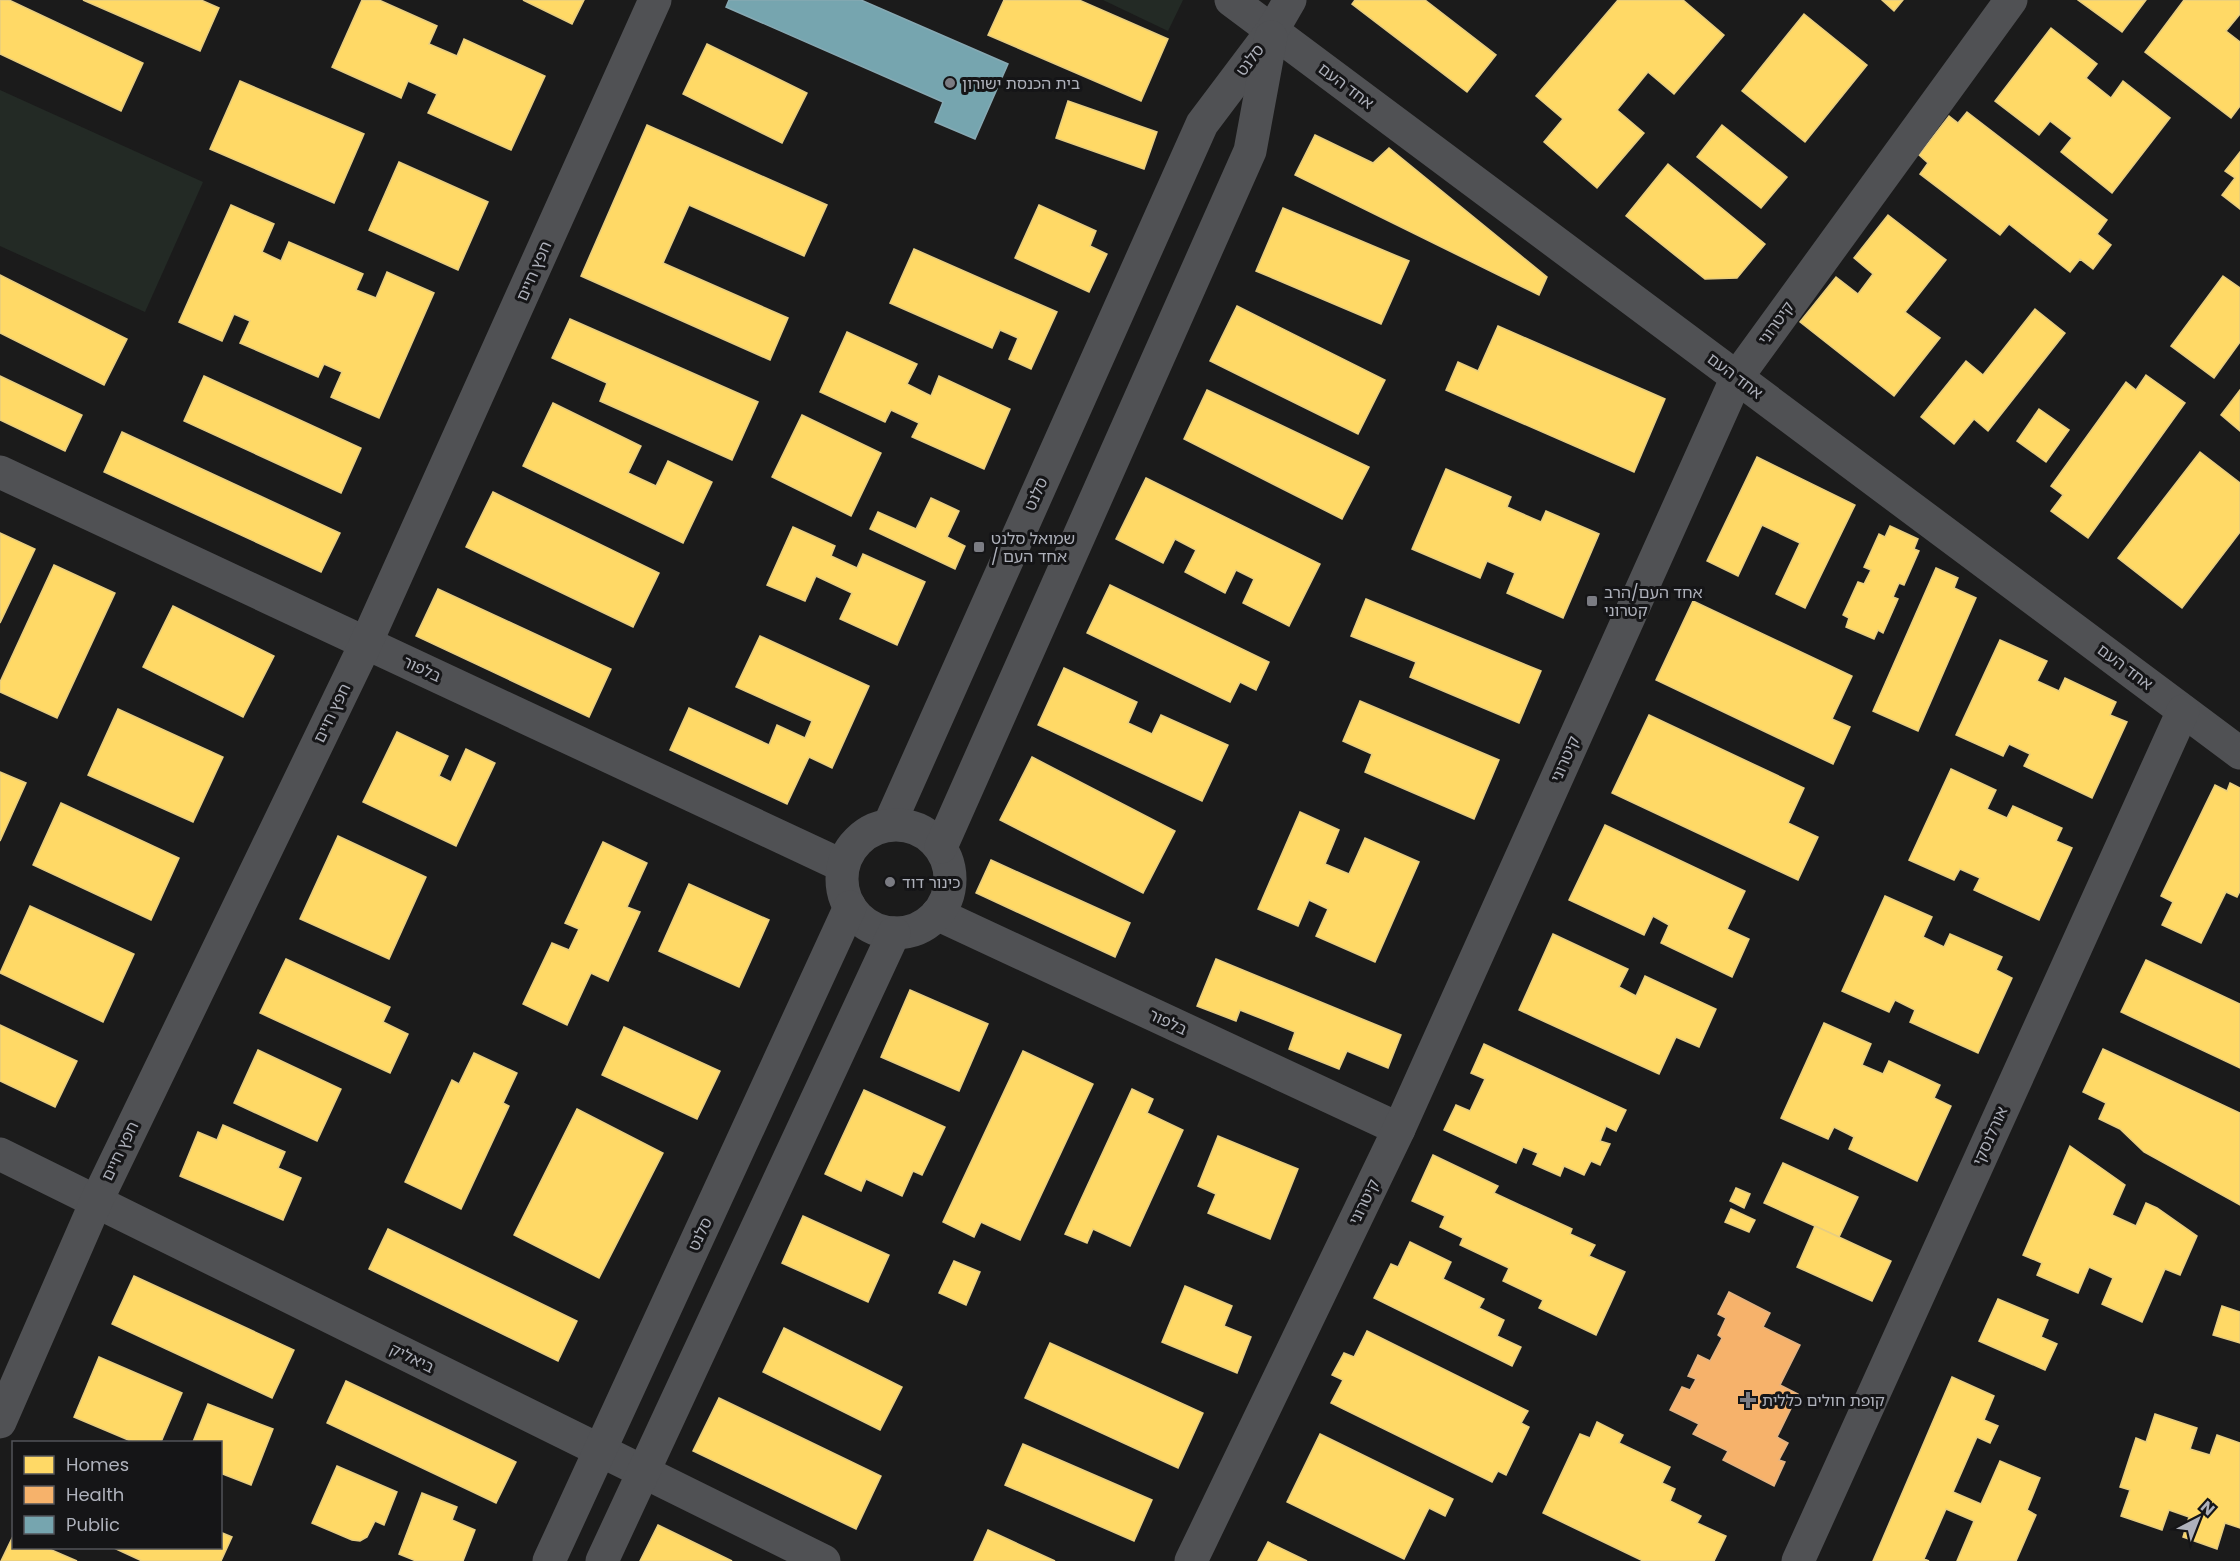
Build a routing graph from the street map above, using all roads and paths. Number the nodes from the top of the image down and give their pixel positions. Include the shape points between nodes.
1 (655, 0) edge
2 (1231, 0) edge
3 (1290, 0) edge
4 (2011, 0) edge
5 (1272, 31) junction
6 (1737, 377) junction
7 (0, 472) edge
8 (366, 643) junction
9 (2183, 711) junction
10 (2240, 753) edge
11 (889, 825) junction
12 (941, 847) junction
13 (843, 866) junction
14 (850, 907) junction
15 (937, 914) junction
16 (894, 933) junction
17 (1399, 1129) junction
18 (0, 1154) edge
19 (96, 1202) junction
20 (0, 1422) edge
21 (600, 1450) junction
22 (644, 1472) junction
23 (549, 1561) edge
24 (602, 1561) edge
25 (824, 1561) edge
26 (1191, 1561) edge
27 (1798, 1561) edge

1 - 8 street, חפץ חיים
2 - 5 street, אחד העם
3 - 5 street
4 - 6 street, קיטרוני
5 - 6 street, אחד העם
5 - 11 street, סלנט via 1202,123
5 - 12 street, סלנט via 1250,151
6 - 9 street, אחד העם
6 - 17 street, קיטרוני
7 - 8 street, בלפור
8 - 13 street, בלפור
8 - 19 street, חפץ חיים
9 - 10 street, אחד העם
9 - 27 street, אורלנסקי
11 - 12 street via 918,829
11 - 13 street via 860,838
12 - 15 street via 951,881
13 - 14 street via 844,894
14 - 16 street via 877,929
14 - 21 street, סלנט
15 - 16 street via 910,932
15 - 17 street, בלפור
16 - 22 street
17 - 26 street, קיטרוני
18 - 19 street, ביאליק
19 - 20 street, חפץ חיים
19 - 21 street, ביאליק
21 - 22 street, ביאליק
21 - 23 street, סלנט
22 - 24 street
22 - 25 street, ביאליק

